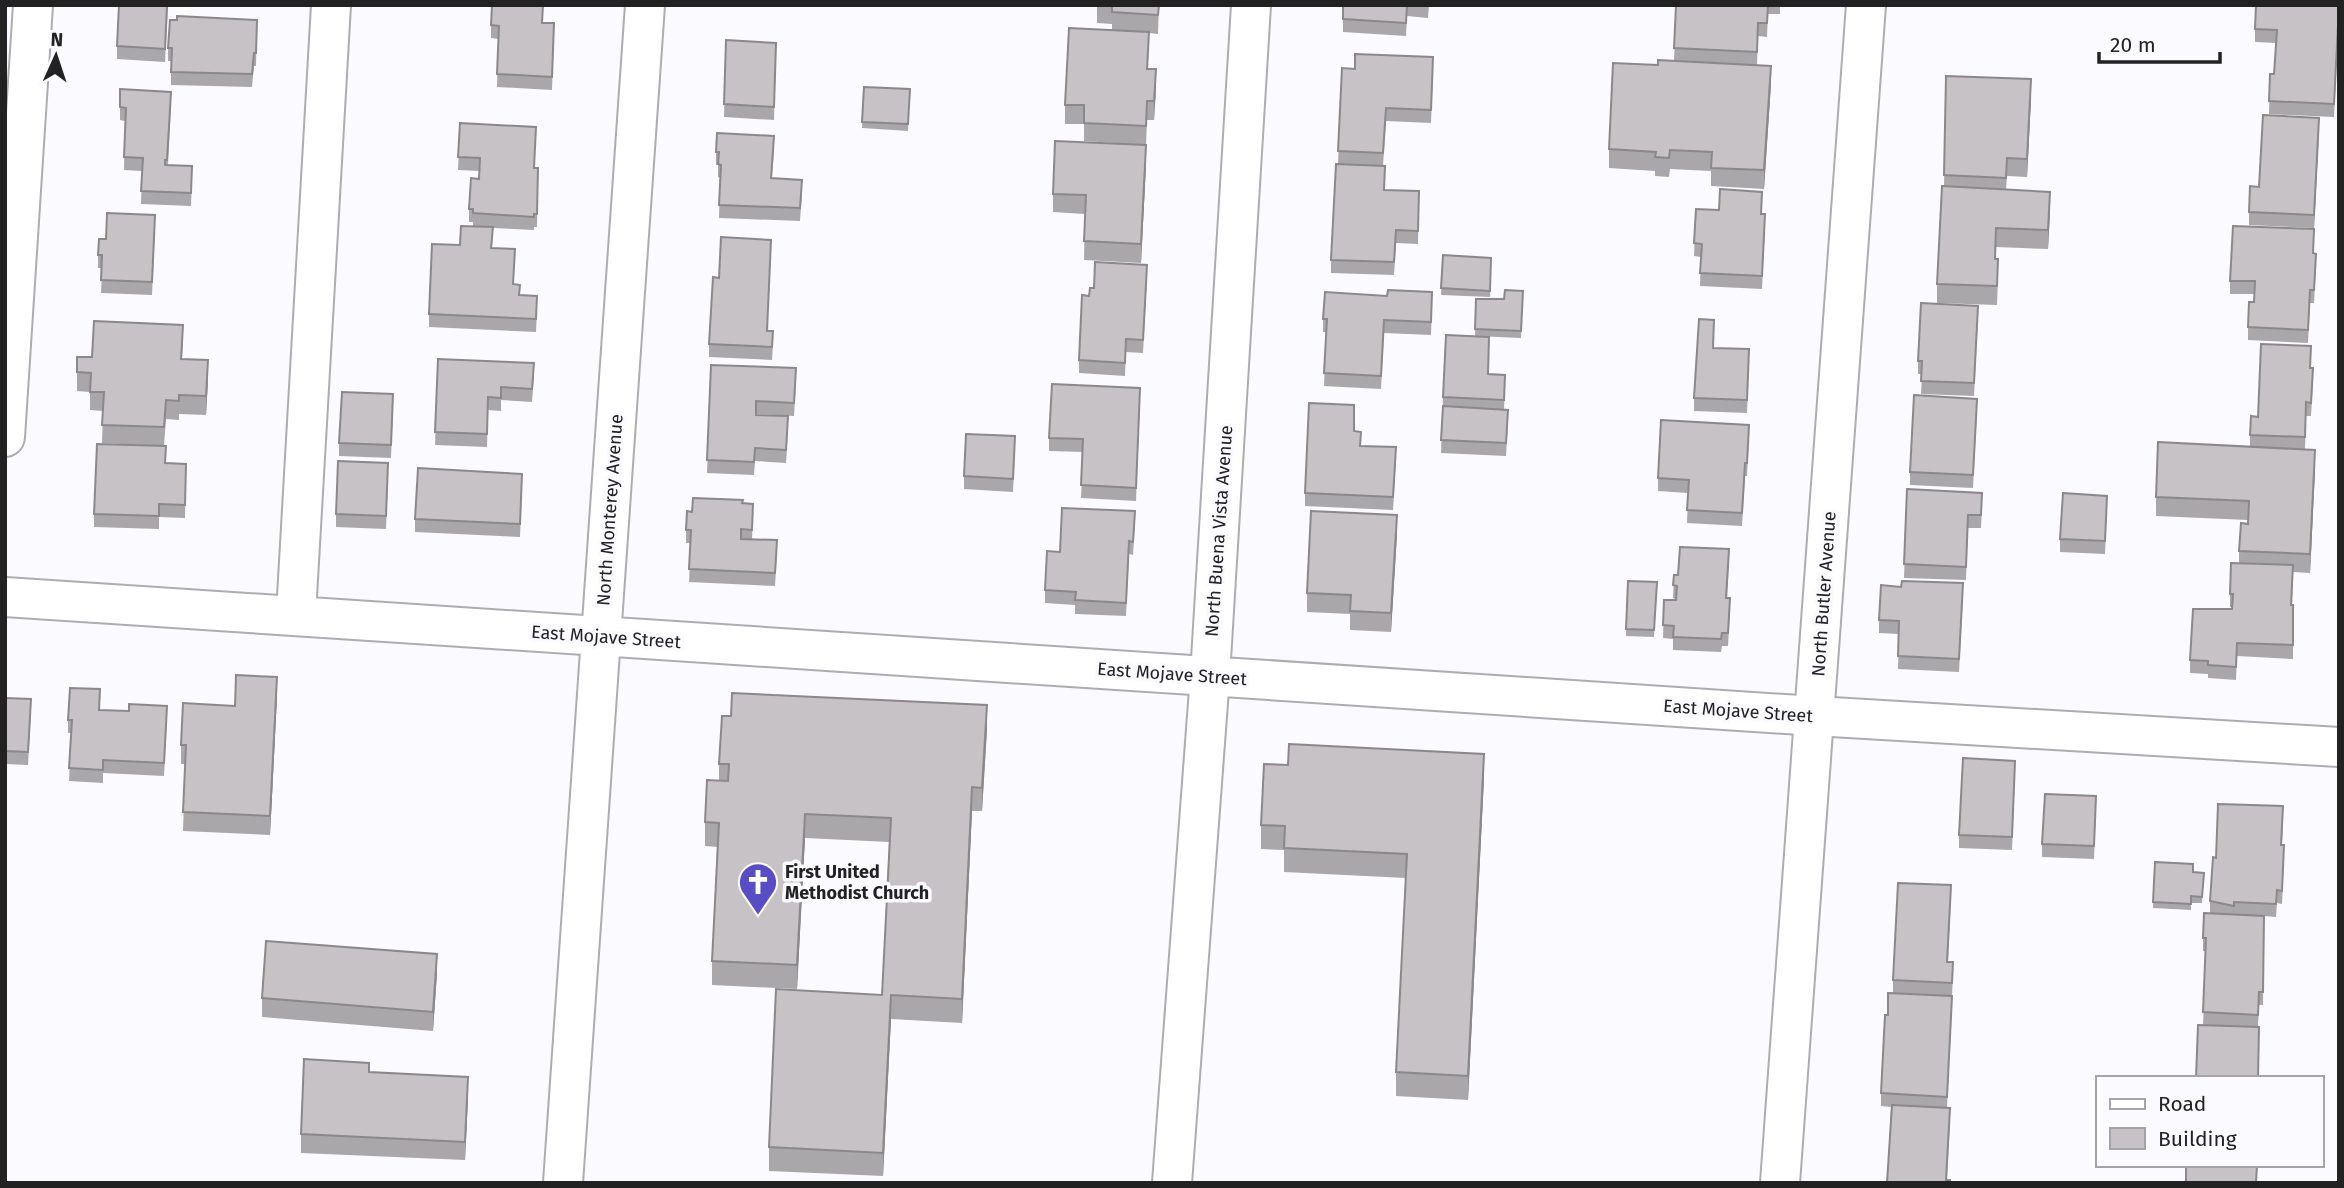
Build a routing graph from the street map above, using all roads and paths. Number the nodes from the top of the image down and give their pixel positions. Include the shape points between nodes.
1 (33, 5) edge
2 (331, 5) edge
3 (645, 5) edge
4 (1251, 5) edge
5 (1866, 5) edge
6 (5, 437) edge
7 (5, 597) edge
8 (296, 614) junction
9 (601, 636) junction
10 (1210, 676) junction
11 (1815, 716) junction
12 (2339, 747) edge
13 (563, 1183) edge
14 (1172, 1183) edge
15 (1780, 1183) edge

1 - 6 street
2 - 8 street
3 - 9 street, North Monterey Avenue
4 - 10 street, North Buena Vista Avenue
5 - 11 street, North Butler Avenue
7 - 8 street, East Mojave Street
8 - 9 street, East Mojave Street
9 - 10 street, East Mojave Street
9 - 13 street, North Monterey Avenue
10 - 11 street, East Mojave Street
10 - 14 street, North Buena Vista Avenue
11 - 12 street, East Mojave Street
11 - 15 street, North Butler Avenue

